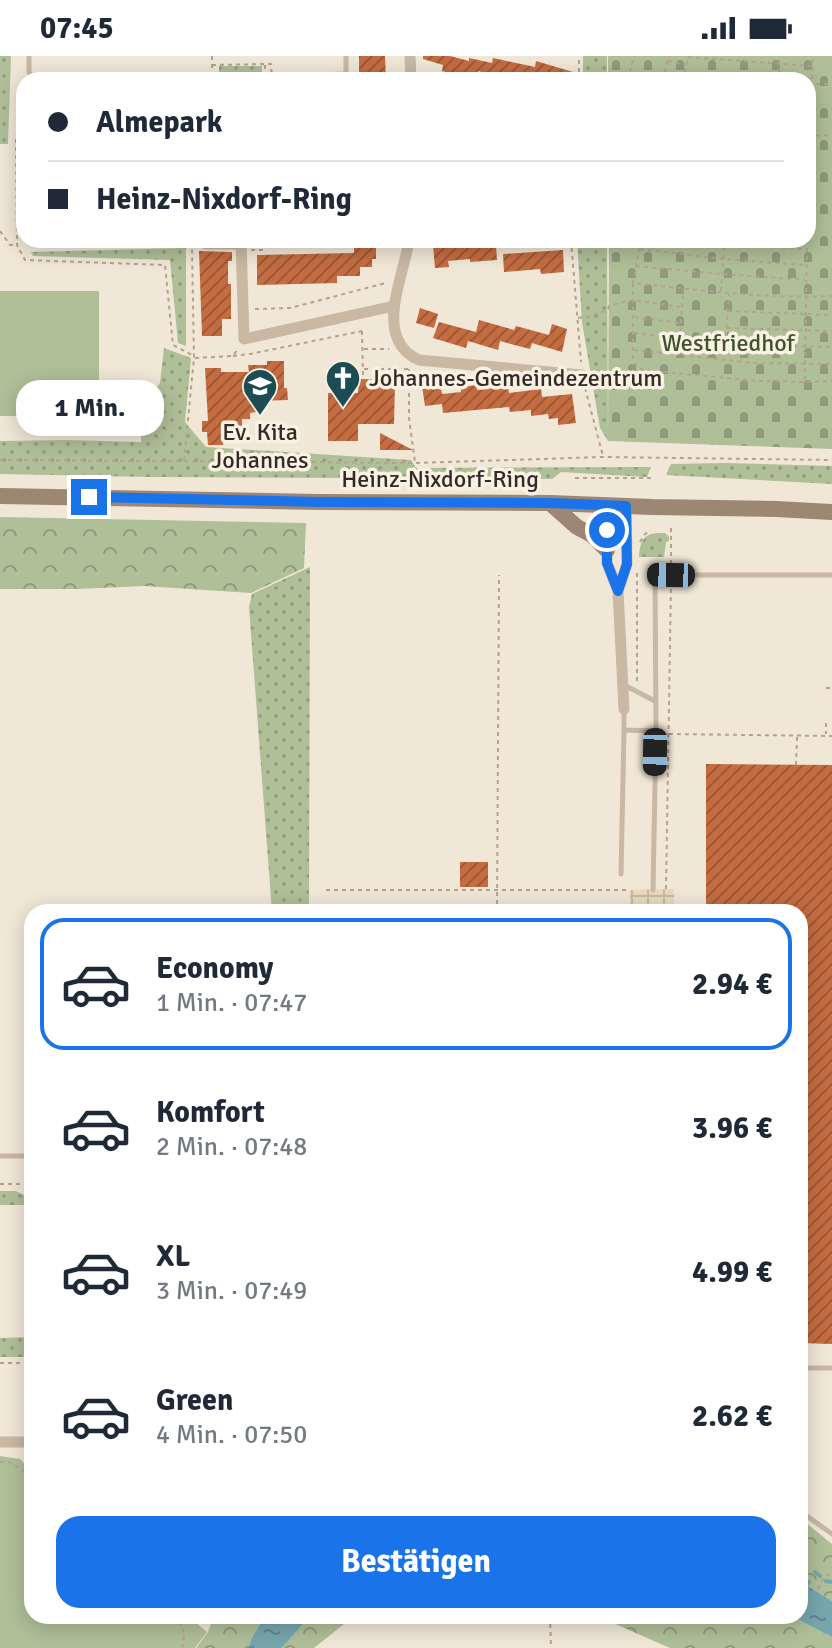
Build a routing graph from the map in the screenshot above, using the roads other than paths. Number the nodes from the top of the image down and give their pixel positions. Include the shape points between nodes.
1 (241, 248) edge
2 (408, 248) edge
3 (394, 306) junction
4 (582, 375) road end
5 (0, 496) edge
6 (550, 503) junction
7 (626, 506) junction
8 (832, 512) edge
9 (607, 550) junction
10 (832, 575) edge
11 (618, 591) junction
12 (623, 684) junction
13 (655, 701) junction
14 (624, 709) joint
15 (624, 730) junction
16 (656, 731) junction
17 (621, 874) dead end
18 (653, 890) dead end
19 (0, 1156) edge
20 (24, 1156) edge
21 (808, 1368) edge
22 (832, 1368) edge
23 (0, 1442) edge
24 (24, 1442) edge
25 (808, 1517) edge
26 (832, 1534) edge

1 - 3 street via 244,339
2 - 3 street
3 - 4 street via 399,344 419,360
5 - 6 main road, Heinz-Nixdorf-Ring
6 - 7 main road, Heinz-Nixdorf-Ring
6 - 9 main road
7 - 8 main road, Heinz-Nixdorf-Ring
7 - 9 street via 612,516
7 - 11 street via 627,564
9 - 11 street
10 - 13 lane via 655,575
11 - 12 street
12 - 13 lane
12 - 14 street
13 - 16 lane
14 - 15 lane
15 - 16 lane
15 - 17 lane
16 - 18 lane
19 - 20 lane
21 - 22 lane
23 - 24 street
25 - 26 lane

